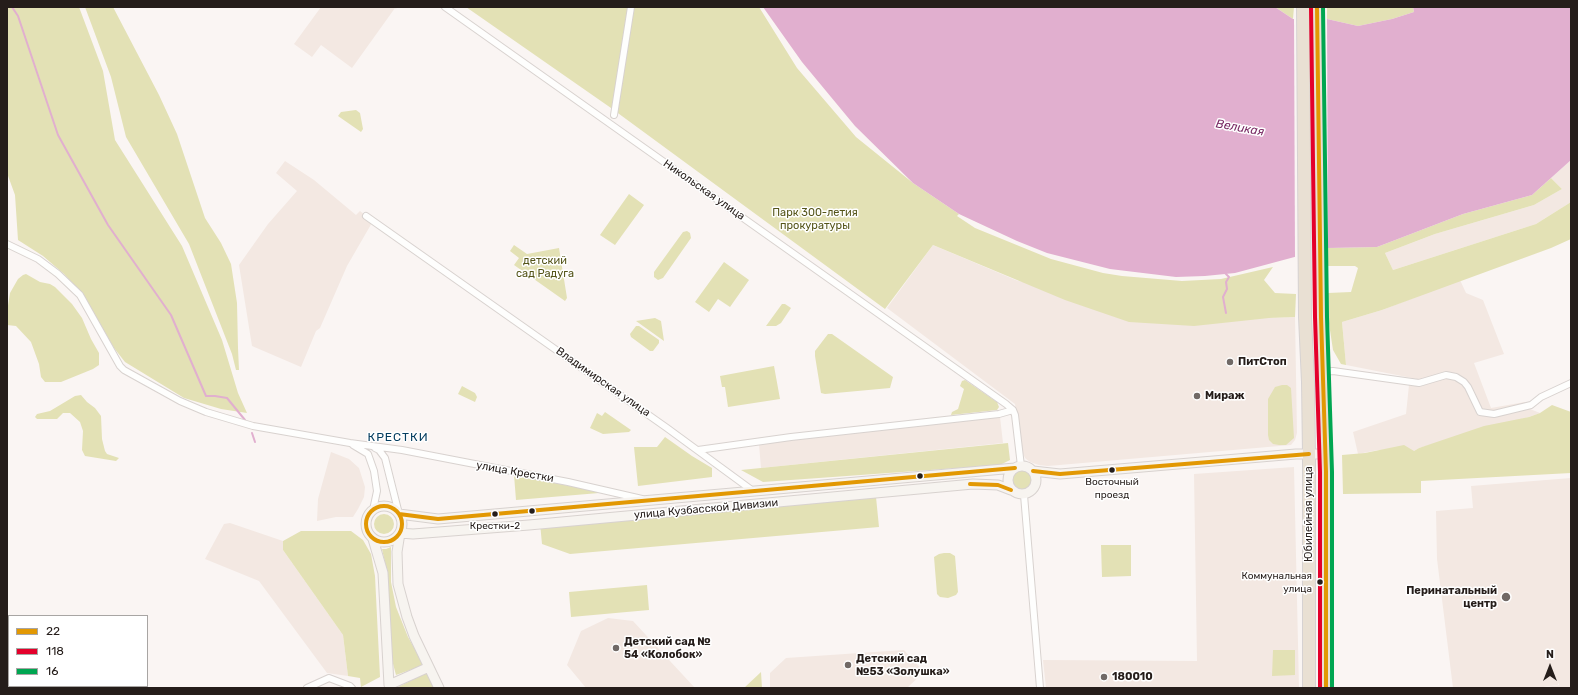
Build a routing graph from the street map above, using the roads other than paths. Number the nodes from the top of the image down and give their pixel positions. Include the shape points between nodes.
1 (445, 7) edge
2 (631, 7) edge
3 (1303, 7) edge
4 (1317, 7) edge
5 (614, 115) dead end
6 (366, 216) dead end
7 (7, 244) edge
8 (1323, 372) junction
9 (1571, 383) edge
10 (1013, 410) junction
11 (350, 443) junction
12 (382, 449) junction
13 (698, 450) junction
14 (1309, 454) junction
15 (1326, 454) junction
16 (371, 460) junction
17 (1018, 467) junction
18 (1033, 471) junction
19 (1060, 474) junction
20 (1035, 485) junction
21 (1011, 490) junction
22 (753, 491) junction
23 (1024, 495) junction
24 (645, 500) junction
25 (373, 510) junction
26 (399, 514) junction
27 (400, 533) junction
28 (373, 539) junction
29 (429, 667) junction
30 (386, 687) edge
31 (307, 688) edge
32 (352, 688) edge
33 (439, 688) edge
34 (1040, 688) edge
35 (1308, 688) edge
36 (1326, 688) edge

1 - 10 street, Никольская улица
2 - 5 street
3 - 14 highway, Юбилейная улица via 1305,317
4 - 8 highway, Юбилейная улица
6 - 13 street, Владимирская улица
7 - 11 street, улица Крестки via 38,259 80,296 124,370 206,412 253,426
8 - 9 street via 1333,371 1419,383 1446,375 1456,377 1468,387 1480,412 1494,414 1531,405
8 - 15 highway, Юбилейная улица
10 - 13 street via 999,414
10 - 17 street via 1016,420
11 - 12 street, улица Крестки
11 - 16 street via 368,454
12 - 16 street via 374,454
12 - 24 street, улица Крестки via 568,482
12 - 26 street
13 - 22 street, Владимирская улица
14 - 15 street, улица Кузбасской Дивизии
14 - 19 street, улица Кузбасской Дивизии
14 - 35 highway, Юбилейная улица
15 - 36 highway, Юбилейная улица
16 - 25 street via 377,482
17 - 18 street, улица Кузбасской Дивизии
17 - 21 street via 1009,473 1007,482
17 - 22 street, улица Кузбасской Дивизии
18 - 19 street, улица Кузбасской Дивизии
18 - 20 street
19 - 20 street, улица Кузбасской Дивизии
20 - 23 street, улица Кузбасской Дивизии via 1032,491
21 - 23 street, улица Кузбасской Дивизии
21 - 27 street, улица Кузбасской Дивизии via 998,485 973,484 529,525
22 - 24 street, улица Кузбасской Дивизии
23 - 34 street
24 - 26 street, улица Кузбасской Дивизии via 438,519
25 - 26 street via 387,506
25 - 28 street via 366,523
26 - 27 street via 402,520
27 - 28 street via 390,542 384,543
27 - 29 street via 396,563 398,584 414,636
28 - 30 street via 383,573
29 - 30 street
29 - 33 street
31 - 32 street via 329,678

